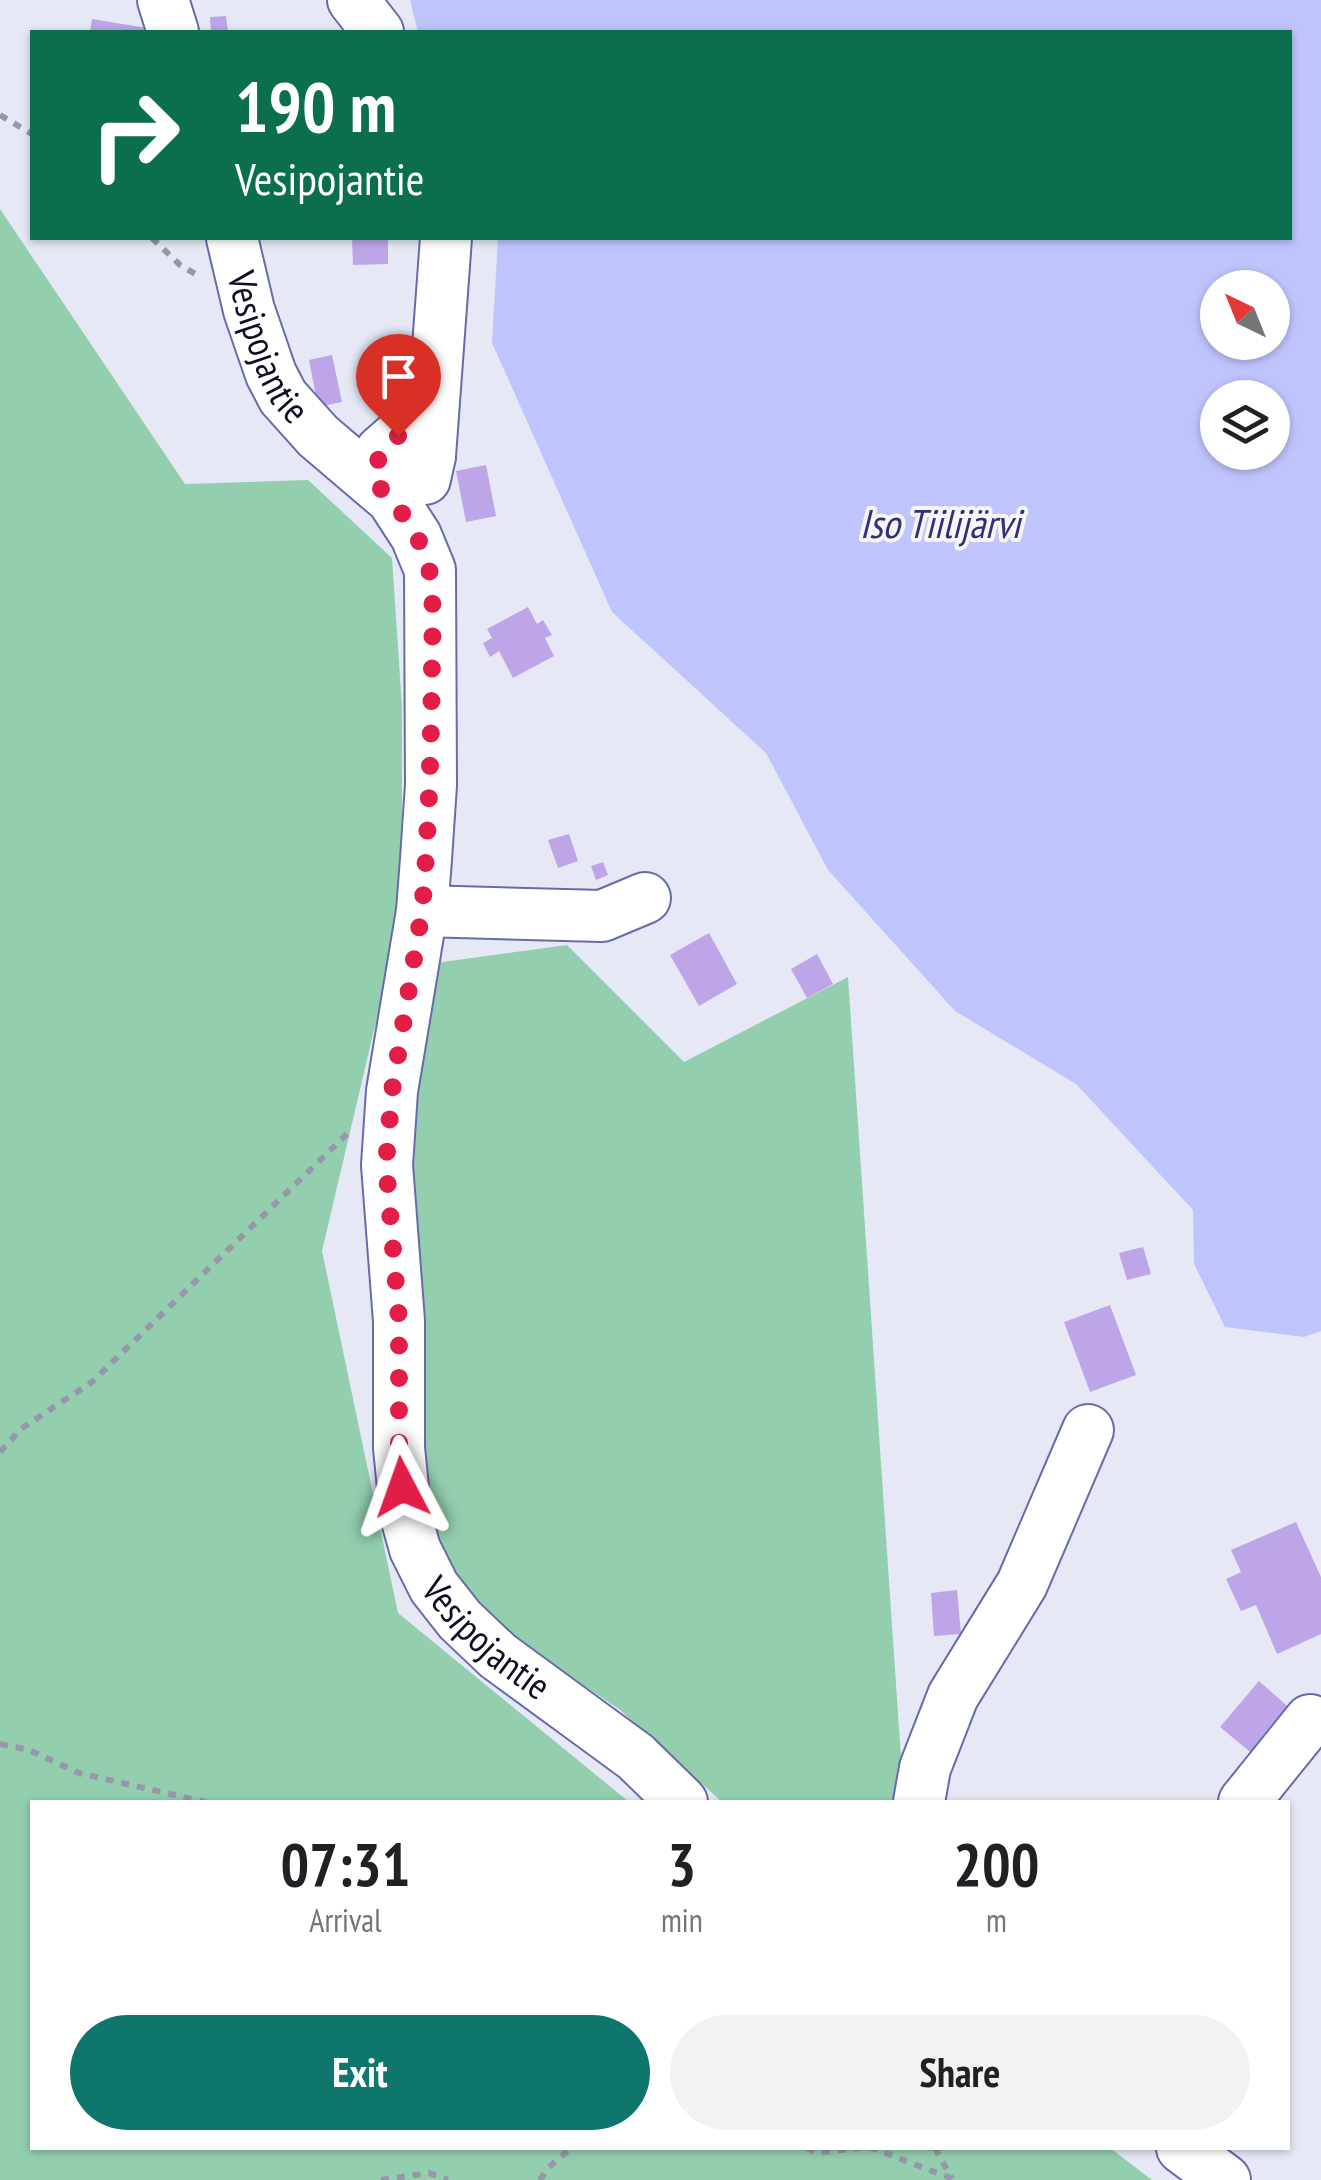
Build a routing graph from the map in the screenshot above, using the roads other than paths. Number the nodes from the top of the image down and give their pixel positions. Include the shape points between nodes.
1 (163, 0) edge
2 (353, 0) edge
3 (172, 30) edge
4 (376, 30) edge
5 (232, 240) edge
6 (446, 240) edge
7 (390, 500) junction
8 (646, 898) dead end
9 (422, 911) junction
10 (1088, 1430) dead end
11 (1310, 1720) dead end
12 (680, 1800) edge
13 (919, 1800) edge
14 (1246, 1800) edge
15 (1185, 2150) edge
16 (1225, 2180) edge

1 - 3 street
2 - 4 street
5 - 7 street, Vesipojantie via 249,310 284,397
6 - 7 street via 430,456 418,438 398,436 380,451
7 - 9 street, Vesipojantie via 430,570 431,785
8 - 9 street via 602,916
9 - 12 street, Vesipojantie via 386,1164 406,1518 434,1587 460,1620
10 - 13 street via 1022,1584 953,1696
11 - 14 street
15 - 16 street

